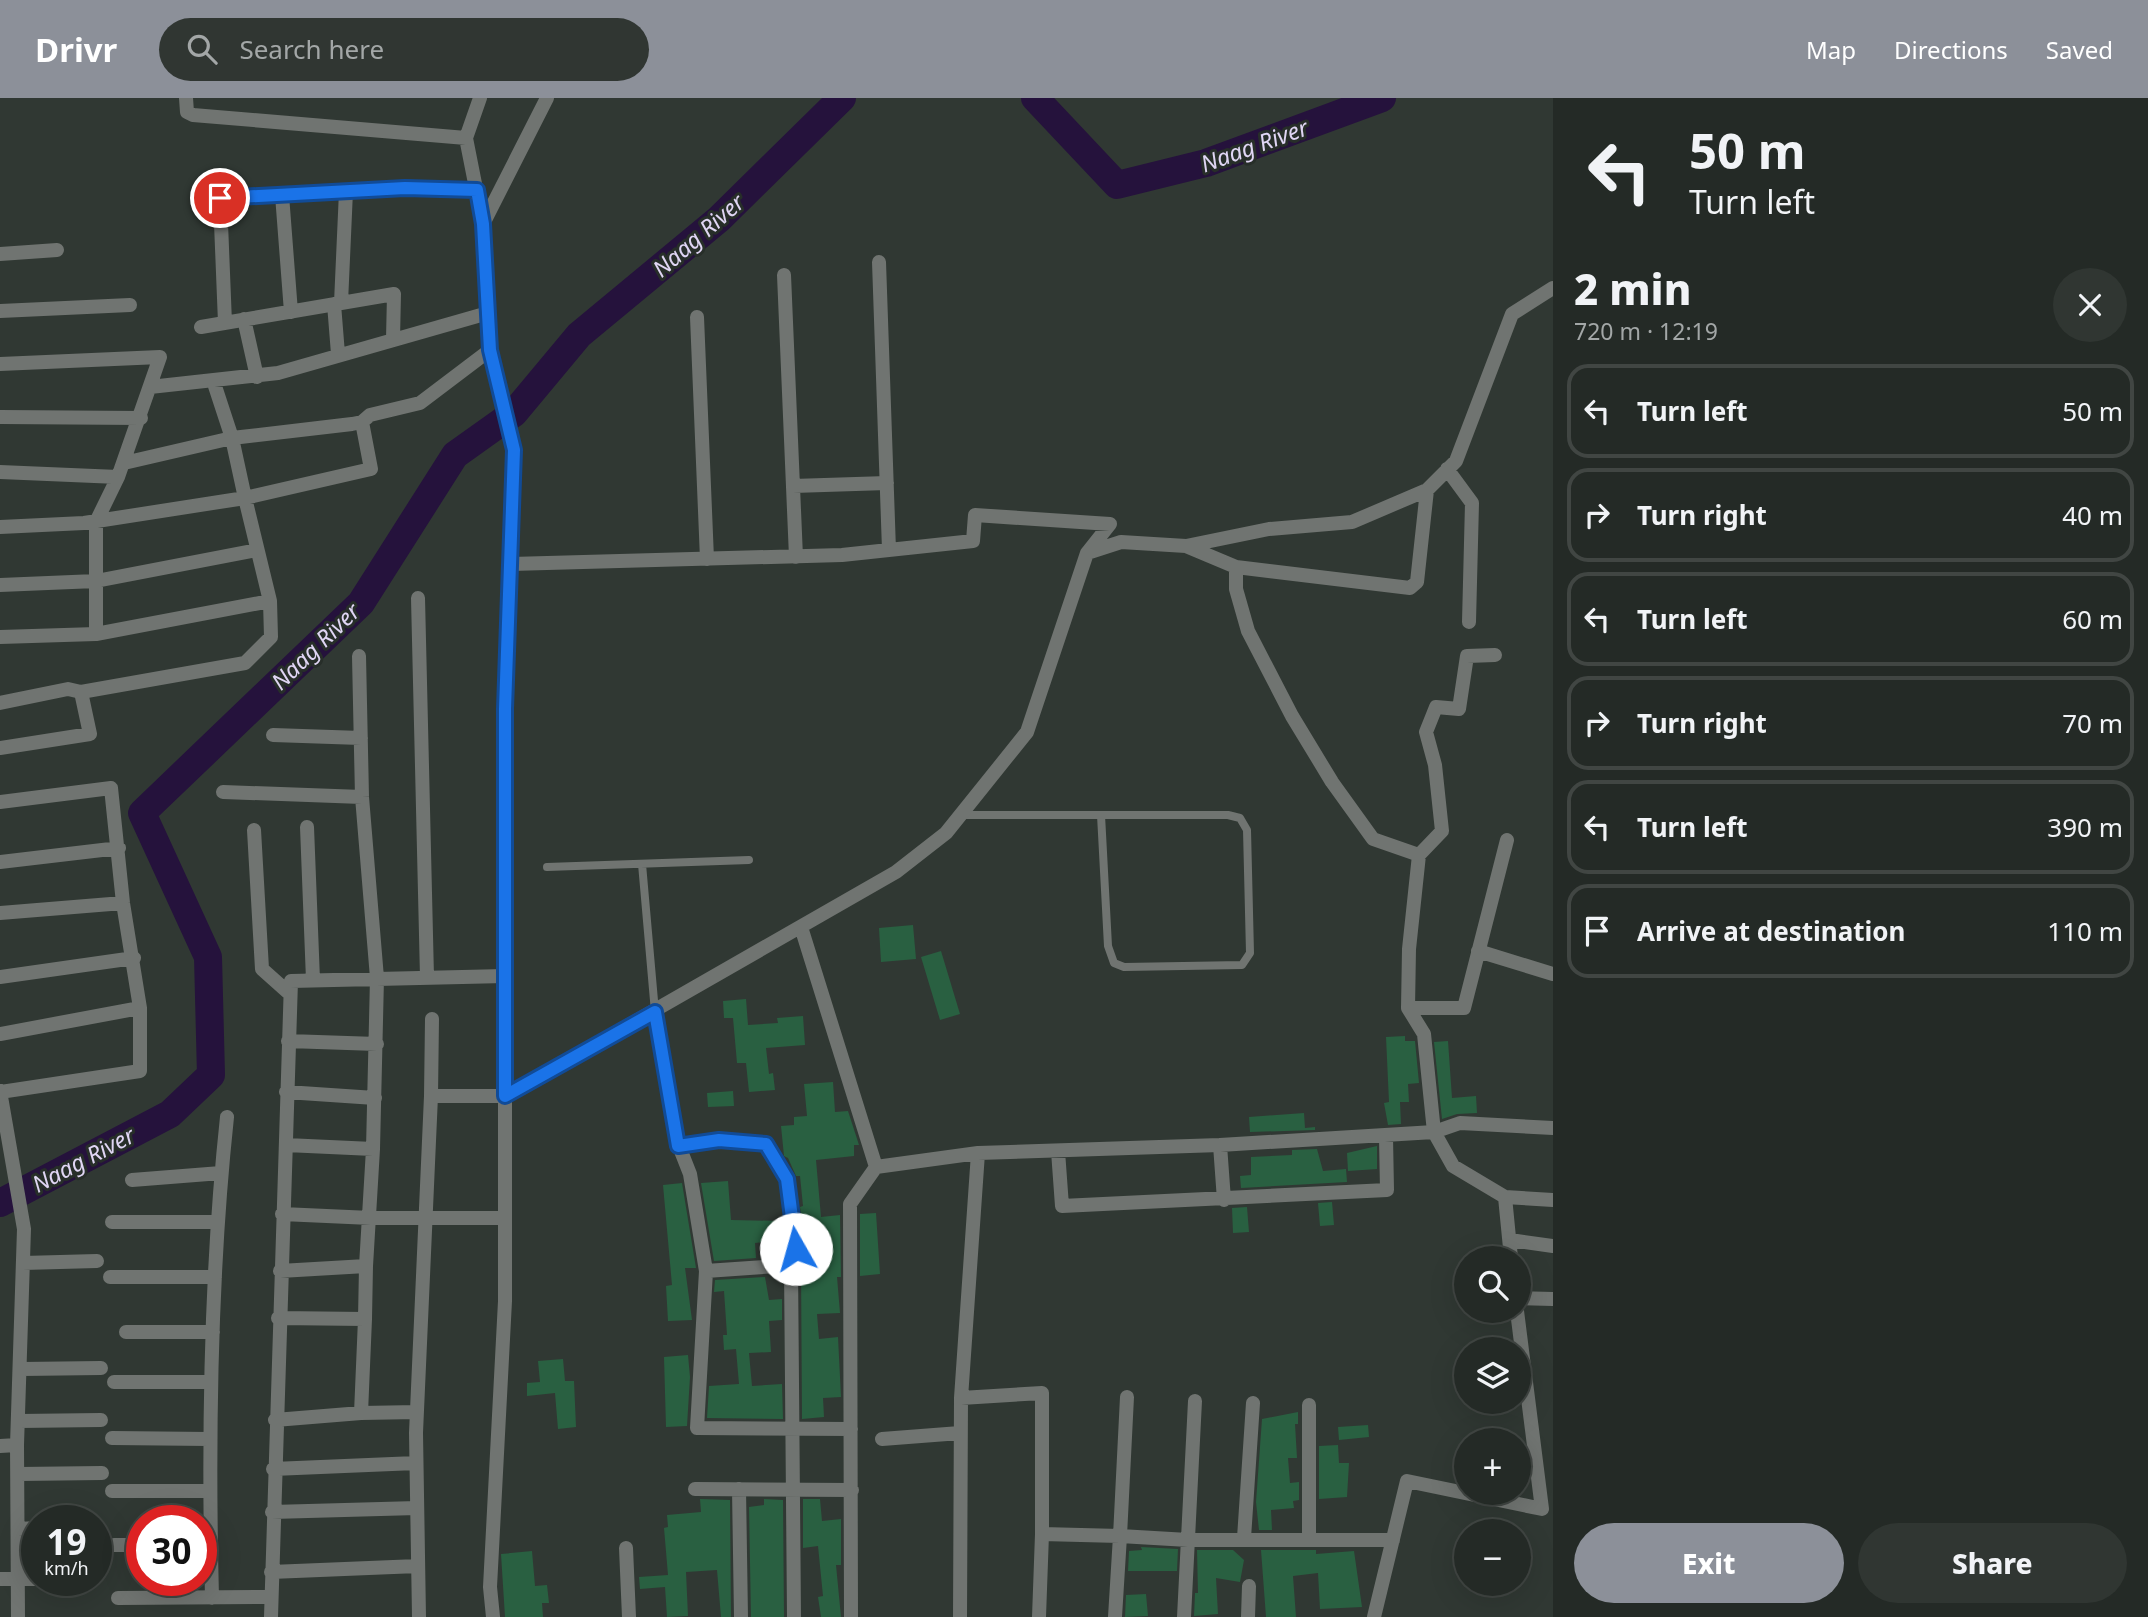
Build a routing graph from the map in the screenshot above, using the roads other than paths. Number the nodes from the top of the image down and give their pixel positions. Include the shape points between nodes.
1 (186, 98) edge
2 (480, 98) edge
3 (547, 98) edge
4 (466, 138) junction
5 (477, 190) junction
6 (346, 191) junction
7 (282, 195) junction
8 (220, 198) junction
9 (201, 199) dead end
10 (483, 224) junction
11 (57, 250) dead end
12 (0, 254) edge
13 (879, 262) dead end
14 (784, 275) dead end
15 (1553, 288) edge
16 (338, 303) junction
17 (130, 305) dead end
18 (0, 311) edge
19 (291, 312) junction
20 (488, 313) junction
21 (697, 317) dead end
22 (244, 319) junction
23 (225, 323) junction
24 (201, 327) dead end
25 (393, 339) junction
26 (490, 350) junction
27 (338, 354) junction
28 (0, 364) edge
29 (257, 377) junction
30 (214, 380) junction
31 (150, 387) junction
32 (0, 417) edge
33 (141, 418) junction
34 (362, 422) junction
35 (232, 438) junction
36 (124, 463) junction
37 (1447, 469) junction
38 (0, 472) edge
39 (118, 477) junction
40 (887, 483) junction
41 (793, 486) junction
42 (1427, 490) junction
43 (245, 498) junction
44 (96, 522) junction
45 (0, 527) edge
46 (1186, 546) junction
47 (257, 550) junction
48 (889, 550) junction
49 (1087, 553) junction
50 (796, 557) junction
51 (708, 559) junction
52 (511, 564) junction
53 (1236, 567) junction
54 (96, 581) junction
55 (0, 585) edge
56 (418, 597) dead end
57 (270, 601) junction
58 (1469, 622) dead end
59 (96, 634) junction
60 (0, 637) edge
61 (1495, 655) dead end
62 (359, 656) dead end
63 (81, 692) junction
64 (0, 703) edge
65 (273, 735) dead end
66 (361, 738) junction
67 (0, 748) edge
68 (223, 792) dead end
69 (362, 797) junction
70 (0, 803) edge
71 (962, 815) junction
72 (1101, 815) junction
73 (307, 827) dead end
74 (254, 830) dead end
75 (1507, 840) dead end
76 (119, 848) junction
77 (1419, 855) junction
78 (749, 860) dead end
79 (0, 862) edge
80 (642, 864) junction
81 (547, 867) dead end
82 (123, 903) junction
83 (0, 913) edge
84 (801, 927) junction
85 (1478, 951) junction
86 (134, 958) junction
87 (1553, 974) edge
88 (505, 976) junction
89 (0, 977) edge
90 (427, 977) junction
91 (377, 978) junction
92 (313, 980) junction
93 (290, 994) junction
94 (140, 1008) junction
95 (1408, 1008) junction
96 (655, 1012) junction
97 (432, 1019) dead end
98 (0, 1034) edge
99 (288, 1041) junction
100 (377, 1044) junction
101 (0, 1091) edge
102 (286, 1092) junction
103 (431, 1096) junction
104 (505, 1096) junction
105 (375, 1098) junction
106 (227, 1116) dead end
107 (1553, 1128) edge
108 (1434, 1132) junction
109 (3, 1137) edge
110 (1387, 1137) junction
111 (286, 1145) junction
112 (1220, 1145) junction
113 (678, 1146) junction
114 (373, 1149) junction
115 (1058, 1150) junction
116 (978, 1153) junction
117 (876, 1167) junction
118 (221, 1173) junction
119 (132, 1180) dead end
120 (1505, 1197) junction
121 (1224, 1200) junction
122 (1553, 1200) edge
123 (282, 1214) junction
124 (424, 1216) junction
125 (371, 1218) junction
126 (505, 1218) junction
127 (112, 1222) dead end
128 (218, 1222) junction
129 (1510, 1241) junction
130 (1510, 1246) edge
131 (1553, 1246) edge
132 (97, 1261) dead end
133 (23, 1263) junction
134 (791, 1265) junction
135 (366, 1266) junction
136 (280, 1271) junction
137 (706, 1271) junction
138 (110, 1276) dead end
139 (215, 1277) junction
140 (1531, 1298) edge
141 (1553, 1299) edge
142 (278, 1318) junction
143 (365, 1319) junction
144 (1519, 1323) edge
145 (126, 1332) dead end
146 (213, 1332) junction
147 (101, 1368) dead end
148 (22, 1369) junction
149 (114, 1382) dead end
150 (211, 1382) junction
151 (1127, 1397) dead end
152 (961, 1398) junction
153 (1195, 1401) dead end
154 (1253, 1404) dead end
155 (1309, 1405) dead end
156 (417, 1412) junction
157 (361, 1413) junction
158 (101, 1420) dead end
159 (275, 1420) junction
160 (19, 1421) junction
161 (851, 1429) junction
162 (794, 1430) junction
163 (960, 1433) junction
164 (112, 1438) dead end
165 (209, 1439) junction
166 (882, 1439) dead end
167 (17, 1445) junction
168 (0, 1446) edge
169 (416, 1463) junction
170 (273, 1469) junction
171 (102, 1473) dead end
172 (19, 1474) junction
173 (695, 1489) dead end
174 (739, 1489) junction
175 (792, 1489) junction
176 (852, 1490) junction
177 (210, 1491) junction
178 (112, 1492) dead end
179 (209, 1505) edge
180 (417, 1508) junction
181 (1548, 1510) edge
182 (272, 1512) junction
183 (18, 1529) junction
184 (21, 1529) edge
185 (1042, 1534) junction
186 (1120, 1536) junction
187 (1244, 1538) junction
188 (1309, 1539) junction
189 (1188, 1540) junction
190 (1393, 1540) junction
191 (114, 1545) dead end
192 (126, 1545) edge
193 (626, 1548) dead end
194 (418, 1566) junction
195 (271, 1572) junction
196 (0, 1579) edge
197 (16, 1579) junction
198 (21, 1579) edge
199 (1249, 1586) dead end
200 (270, 1597) junction
201 (118, 1598) dead end
202 (212, 1598) joint
203 (18, 1617) edge
204 (271, 1617) edge
205 (419, 1617) edge
206 (493, 1617) edge
207 (629, 1617) edge
208 (741, 1617) edge
209 (794, 1617) edge
210 (851, 1617) edge
211 (960, 1617) edge
212 (1039, 1617) edge
213 (1115, 1617) edge
214 (1184, 1617) edge
215 (1248, 1617) edge
216 (1374, 1617) edge

1 - 4 street via 187,112 193,115
2 - 4 street
3 - 10 street
4 - 5 street
5 - 6 street
5 - 10 street
6 - 7 street
6 - 16 street
7 - 8 street
7 - 19 street
8 - 9 street
8 - 23 street
10 - 20 street
11 - 12 street
13 - 40 street
14 - 41 street
15 - 37 street via 1512,314 1455,461
16 - 19 street
16 - 25 street via 394,294
16 - 27 street
17 - 18 street
19 - 22 street
20 - 25 street
20 - 26 street
21 - 51 street
22 - 23 street
22 - 29 street
23 - 24 street
25 - 27 street
26 - 34 street via 420,403 370,415
26 - 52 street via 514,450
27 - 29 street
28 - 31 street via 159,357
29 - 30 street
30 - 31 street
30 - 35 street
31 - 33 street
32 - 33 street
33 - 36 street
34 - 35 street
34 - 43 street via 371,469
35 - 36 street
35 - 43 street
36 - 39 street
37 - 42 street
37 - 58 street via 1472,503
38 - 39 street
39 - 44 street
40 - 41 street
40 - 48 street
41 - 50 street
42 - 46 street via 1352,522 1269,529
42 - 53 street via 1417,582 1410,588
43 - 44 street
43 - 47 street
44 - 45 street
44 - 54 street
46 - 49 street via 1121,542
46 - 53 street
47 - 54 street
47 - 57 street
48 - 49 street via 973,541 975,515 1110,524
48 - 50 street
49 - 71 street via 1027,732
50 - 51 street
51 - 52 street
52 - 88 street via 505,709
53 - 77 street via 1236,589 1248,631 1332,782 1373,839
54 - 55 street
54 - 59 street
56 - 90 street
57 - 59 street
57 - 63 street via 271,637 245,663
59 - 60 street
61 - 77 street via 1467,656 1459,709 1436,707 1426,732 1442,831
62 - 66 street
63 - 64 street via 68,689
63 - 67 street via 90,734
65 - 66 street
66 - 69 street
68 - 69 street
69 - 91 street
70 - 76 street via 111,788
71 - 72 lane
71 - 84 street via 895,872
72 - 72 lane via 1240,818 1247,830 1250,953 1242,965 1124,967 1114,962 1108,946
73 - 92 street
74 - 93 street via 262,969
75 - 85 street
76 - 79 street
76 - 82 street
77 - 95 street
78 - 80 lane
80 - 81 lane
80 - 96 lane
82 - 83 street
82 - 86 street
84 - 96 street
84 - 117 street
85 - 87 street
85 - 95 street via 1464,1008
86 - 89 street
86 - 94 street
88 - 90 street
88 - 104 street
90 - 91 street
91 - 92 street
91 - 100 street
92 - 93 street via 291,981
93 - 99 street
94 - 98 street
94 - 101 street via 140,1071
95 - 108 street via 1424,1034
96 - 104 street
96 - 113 street
97 - 103 street
99 - 100 street
99 - 102 street
100 - 105 street
101 - 109 street
102 - 105 street
102 - 111 street
103 - 104 street
103 - 124 street
104 - 126 street
105 - 114 street
106 - 118 street
107 - 108 street via 1460,1123
108 - 110 street
108 - 120 street via 1454,1166
109 - 133 street via 24,1229
110 - 112 street
110 - 121 street via 1387,1190
111 - 114 street
111 - 123 street
112 - 115 street
112 - 121 street
113 - 134 street via 719,1140 766,1144 787,1179 796,1249
113 - 137 street via 690,1174
114 - 125 street
115 - 116 street
115 - 121 street via 1062,1206
116 - 117 street
116 - 152 street
117 - 161 street via 850,1204
118 - 119 street
118 - 128 street
120 - 122 street
120 - 129 street
123 - 125 street
123 - 136 street
124 - 125 street
124 - 126 street
124 - 156 street
125 - 135 street
126 - 206 street via 505,1315 489,1587
127 - 128 street
128 - 139 street
129 - 130 street
129 - 131 street
132 - 133 street
133 - 148 street
134 - 137 street
134 - 162 street
135 - 136 street
135 - 143 street
136 - 142 street
137 - 162 street via 697,1429
138 - 139 street
139 - 146 street
140 - 141 street
142 - 143 street
142 - 159 street
143 - 157 street
144 - 181 street
145 - 146 street
146 - 150 street
147 - 148 street
148 - 160 street
149 - 150 street
150 - 165 street
151 - 186 street
152 - 163 street
152 - 185 street via 1042,1393
153 - 189 street
154 - 187 street
155 - 188 street
156 - 157 street
156 - 169 street
157 - 159 street
158 - 160 street
159 - 170 street
160 - 167 street
161 - 162 street
161 - 176 street
162 - 175 street
163 - 166 street
163 - 211 street
164 - 165 street
165 - 177 street
167 - 168 street
167 - 172 street
169 - 170 street
169 - 180 street
170 - 182 street
171 - 172 street
172 - 183 street
173 - 174 street
174 - 175 street
174 - 208 street
175 - 176 street
175 - 209 street
176 - 210 street
177 - 178 street
177 - 179 street
180 - 182 street
180 - 194 street
181 - 190 street via 1407,1481
182 - 195 street
183 - 184 street
183 - 197 street
185 - 186 street
185 - 212 street
186 - 189 street
186 - 213 street
187 - 188 street
187 - 189 street
188 - 190 street
189 - 214 street
190 - 216 street
191 - 192 street
193 - 207 street
194 - 195 street
194 - 205 street
195 - 200 street
196 - 197 street
197 - 198 street
197 - 203 street
199 - 215 street
200 - 202 street
200 - 204 street
201 - 202 street

